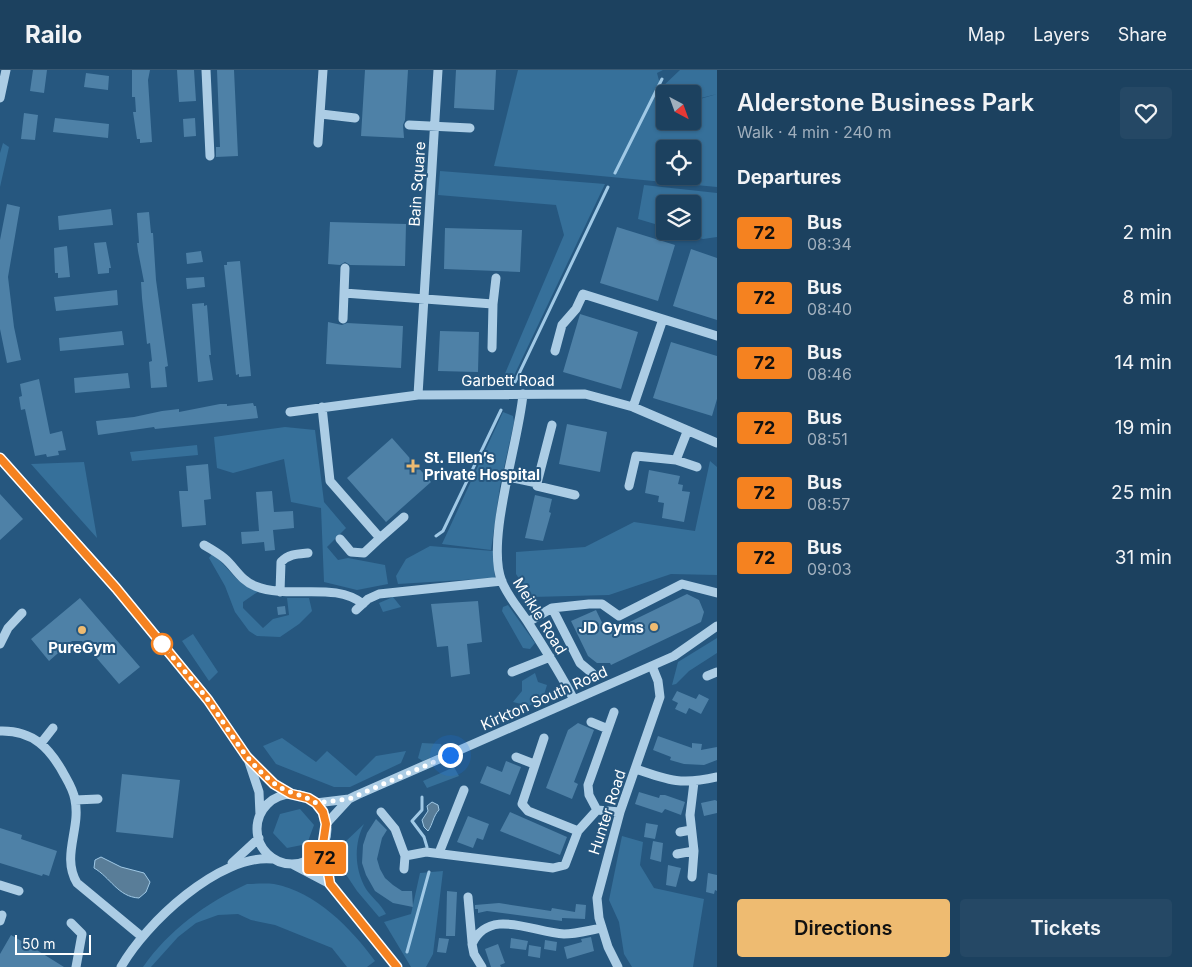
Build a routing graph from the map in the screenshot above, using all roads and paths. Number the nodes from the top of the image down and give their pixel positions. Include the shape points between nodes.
1 (6, 70) edge
2 (206, 70) edge
3 (323, 70) edge
4 (438, 70) edge
5 (0, 98) edge
6 (321, 114) junction
7 (355, 118) dead end
8 (409, 125) dead end
9 (435, 126) junction
10 (470, 128) dead end
11 (318, 143) dead end
12 (210, 156) dead end
13 (345, 268) dead end
14 (496, 278) dead end
15 (344, 294) junction
16 (422, 299) junction
17 (493, 304) junction
18 (343, 319) dead end
19 (663, 319) junction
20 (717, 336) edge
21 (492, 348) dead end
22 (555, 351) dead end
23 (523, 394) junction
24 (418, 395) junction
25 (322, 406) junction
26 (633, 407) junction
27 (290, 412) dead end
28 (552, 425) dead end
29 (687, 432) junction
30 (717, 443) edge
31 (0, 458) edge
32 (676, 460) junction
33 (697, 467) dead end
34 (508, 477) junction
35 (537, 483) junction
36 (629, 486) dead end
37 (576, 495) dead end
38 (404, 517) dead end
39 (380, 538) junction
40 (340, 539) dead end
41 (204, 545) dead end
42 (308, 553) dead end
43 (502, 581) junction
44 (280, 592) junction
45 (717, 593) edge
46 (552, 608) junction
47 (22, 613) dead end
48 (528, 622) junction
49 (717, 626) edge
50 (0, 644) edge
51 (550, 657) junction
52 (652, 666) junction
53 (512, 672) dead end
54 (717, 672) edge
55 (592, 673) dead end
56 (707, 676) dead end
57 (574, 700) junction
58 (614, 712) dead end
59 (591, 722) dead end
60 (0, 726) edge
61 (53, 728) dead end
62 (608, 729) junction
63 (0, 731) edge
64 (544, 738) dead end
65 (42, 742) junction
66 (247, 757) junction
67 (516, 757) dead end
68 (534, 764) junction
69 (636, 769) junction
70 (717, 777) edge
71 (694, 782) junction
72 (464, 790) dead end
73 (291, 794) junction
74 (98, 799) dead end
75 (349, 799) junction
76 (76, 800) junction
77 (316, 803) junction
78 (597, 810) junction
79 (381, 812) dead end
80 (620, 812) junction
81 (260, 815) junction
82 (326, 824) junction
83 (691, 830) junction
84 (578, 831) junction
85 (680, 832) dead end
86 (259, 838) junction
87 (323, 844) junction
88 (694, 851) junction
89 (439, 853) junction
90 (677, 854) dead end
91 (405, 856) junction
92 (275, 859) junction
93 (290, 863) junction
94 (404, 869) dead end
95 (218, 874) junction
96 (692, 877) dead end
97 (330, 884) junction
98 (0, 885) edge
99 (19, 891) dead end
100 (468, 897) dead end
101 (71, 923) dead end
102 (602, 928) junction
103 (141, 936) junction
104 (472, 944) junction
105 (76, 967) edge
106 (121, 967) edge
107 (397, 967) edge
108 (482, 967) edge
109 (618, 967) edge

1 - 5 street
2 - 12 street
3 - 6 street
4 - 9 street, Bain Square
6 - 7 street
6 - 11 street
8 - 9 street
9 - 10 street
9 - 16 street, Bain Square
13 - 15 street
14 - 17 street
15 - 16 street
15 - 18 street
16 - 17 street
16 - 24 street, Bain Square
17 - 21 street
19 - 20 street
19 - 22 street via 583,294 576,309 562,325
19 - 26 street
23 - 24 street, Garbett Road
23 - 26 street, Garbett Road via 585,394
23 - 34 street, Meikle Road via 521,420
24 - 25 street, Garbett Road
25 - 27 street, Garbett Road
25 - 39 street via 330,481
26 - 29 street, Garbett Road
28 - 35 street
29 - 30 street, Garbett Road
29 - 32 street
31 - 66 street via 111,582 208,700
32 - 33 street
32 - 36 street via 636,456
34 - 35 street
34 - 43 street, Meikle Road via 499,526 498,556
35 - 37 street via 537,486
38 - 39 street
39 - 40 street via 364,553 351,552
41 - 44 street via 254,586
42 - 44 street via 287,556 281,562
43 - 44 street via 380,594 359,607 352,595 338,592
43 - 48 street, Meikle Road
45 - 46 street via 682,584 619,616 602,604
46 - 48 street
46 - 55 street via 580,663
47 - 50 street via 8,628
48 - 51 street, Meikle Road
49 - 52 street, Kirkton South Road via 674,656
51 - 53 street
51 - 57 street, Meikle Road
52 - 57 street, Kirkton South Road
52 - 69 street, Hunter Road via 660,697
54 - 56 street
57 - 75 street, Kirkton South Road
58 - 62 street
59 - 62 street
60 - 63 street
61 - 65 street
62 - 78 street via 588,785
63 - 65 street via 20,732
64 - 68 street
65 - 76 street via 59,764
66 - 73 street via 274,784
66 - 81 street via 259,792
67 - 68 street
68 - 84 street via 522,799 524,808
69 - 71 street via 667,780
69 - 80 street, Hunter Road
70 - 71 street
71 - 83 street
72 - 89 street
73 - 77 street
73 - 81 street via 272,800
74 - 76 street
75 - 77 street, Kirkton South Road
75 - 82 street, Kirkton South Road
76 - 103 street via 70,872 76,883
77 - 82 street
78 - 80 street
78 - 84 street
79 - 91 street via 395,829
80 - 102 street, Hunter Road via 597,898
81 - 86 street
82 - 87 street
83 - 85 street
83 - 88 street
84 - 89 street via 568,859 560,868
86 - 92 street via 262,847
86 - 95 street
87 - 93 street via 310,858
87 - 97 street
88 - 90 street
88 - 96 street
89 - 91 street
91 - 94 street
92 - 93 street
92 - 95 street via 249,860
93 - 97 street
95 - 103 street via 168,908
97 - 107 street
98 - 99 street
100 - 104 street
101 - 105 street via 82,934
102 - 104 street via 565,934 496,922 484,927
102 - 109 street, Hunter Road
103 - 106 street
104 - 108 street

